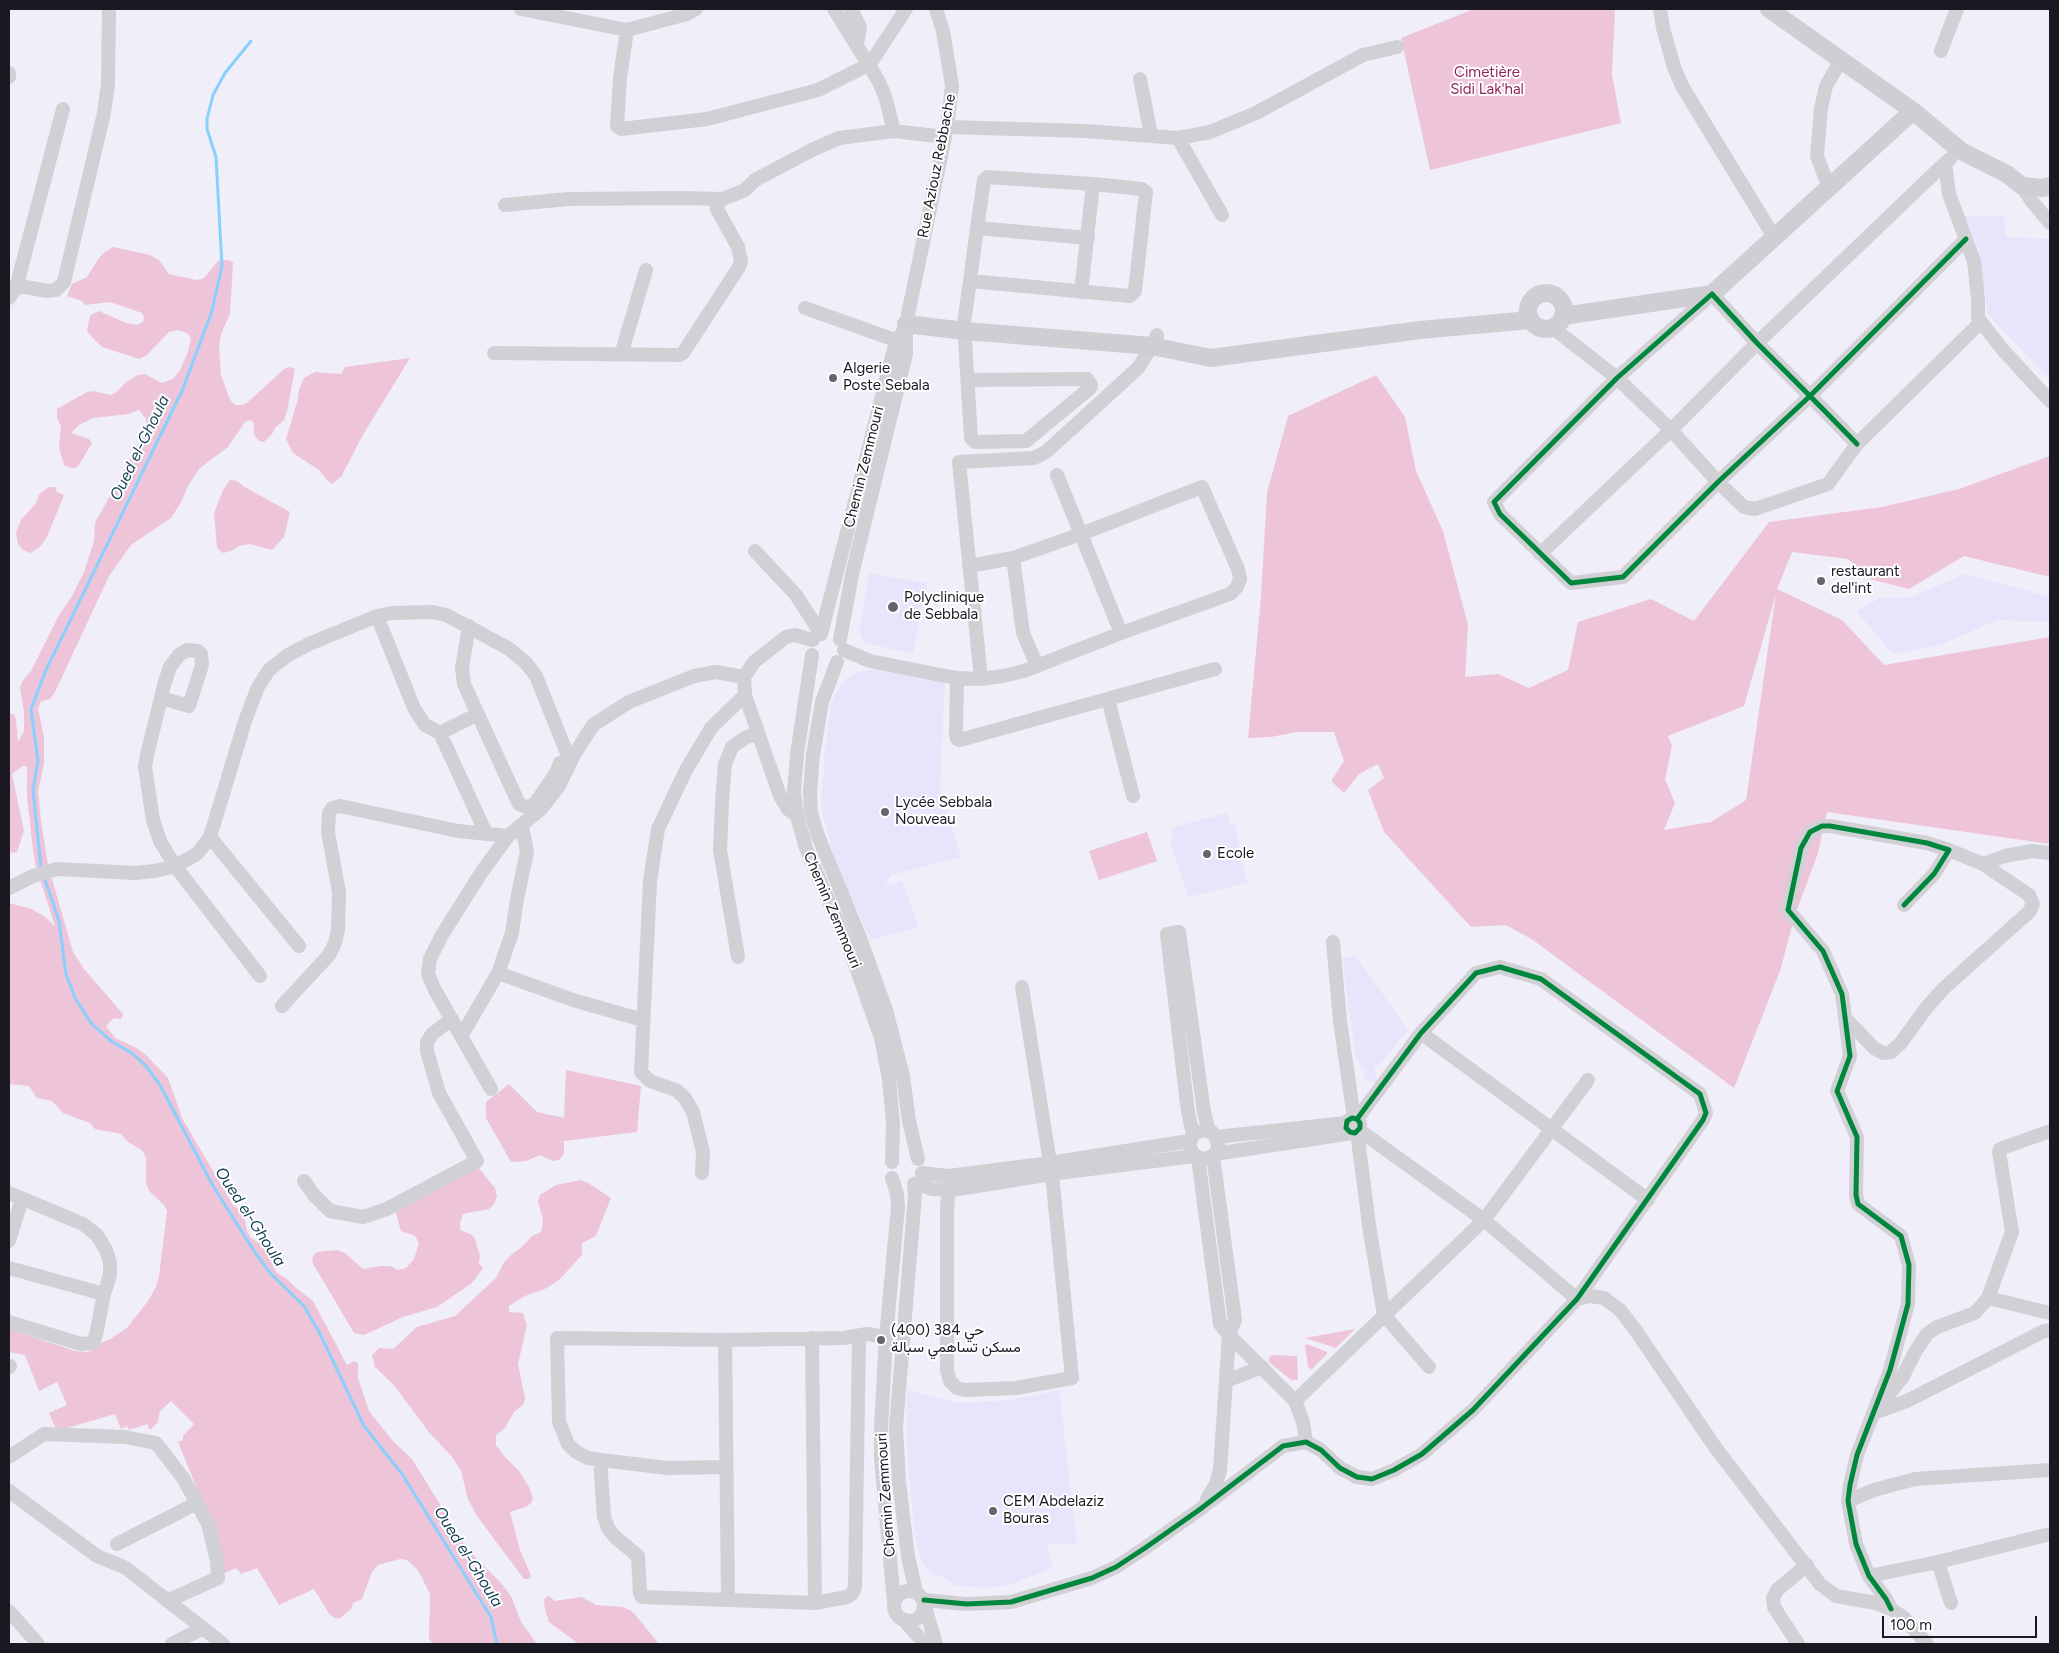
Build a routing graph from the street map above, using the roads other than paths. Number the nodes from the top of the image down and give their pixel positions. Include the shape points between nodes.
1 (109, 9) edge
2 (521, 9) edge
3 (696, 9) edge
4 (834, 9) edge
5 (851, 9) edge
6 (906, 9) edge
7 (936, 9) edge
8 (1660, 9) edge
9 (1769, 9) edge
10 (1957, 9) edge
11 (627, 30) junction
12 (857, 44) junction
13 (1397, 47) dead end
14 (1941, 51) dead end
15 (1841, 60) junction
16 (870, 64) junction
17 (9, 73) edge
18 (9, 77) edge
19 (1140, 79) dead end
20 (1909, 108) junction
21 (63, 109) dead end
22 (894, 131) junction
23 (946, 132) junction
24 (1151, 135) junction
25 (1178, 138) junction
26 (1961, 151) junction
27 (1945, 163) junction
28 (1826, 180) junction
29 (1093, 184) junction
30 (2022, 186) junction
31 (2050, 186) edge
32 (722, 199) junction
33 (505, 205) dead end
34 (1222, 215) dead end
35 (2050, 223) edge
36 (978, 228) junction
37 (1771, 232) junction
38 (1088, 238) junction
39 (1966, 239) junction
40 (646, 270) dead end
41 (970, 281) junction
42 (1081, 292) junction
43 (13, 293) edge
44 (1712, 294) junction
45 (805, 308) dead end
46 (1529, 315) junction
47 (1560, 317) junction
48 (907, 320) junction
49 (1980, 323) junction
50 (964, 327) junction
51 (1154, 340) junction
52 (898, 341) junction
53 (1757, 343) junction
54 (494, 353) dead end
55 (620, 355) junction
56 (1618, 378) junction
57 (968, 380) junction
58 (1810, 396) junction
59 (2050, 400) edge
60 (1671, 430) junction
61 (1857, 444) junction
62 (1057, 475) dead end
63 (1718, 482) junction
64 (1081, 534) junction
65 (755, 551) dead end
66 (1540, 554) junction
67 (1012, 558) junction
68 (969, 566) junction
69 (378, 616) junction
70 (469, 626) junction
71 (1121, 633) junction
72 (817, 637) junction
73 (842, 644) junction
74 (812, 655) junction
75 (837, 662) junction
76 (1037, 666) junction
77 (1215, 670) dead end
78 (744, 677) junction
79 (957, 678) junction
80 (982, 679) junction
81 (745, 695) junction
82 (161, 698) dead end
83 (1108, 700) junction
84 (478, 714) junction
85 (440, 733) junction
86 (758, 733) junction
87 (570, 753) junction
88 (1133, 796) dead end
89 (796, 816) junction
90 (522, 826) junction
91 (484, 829) dead end
92 (508, 836) junction
93 (210, 837) junction
94 (1948, 850) junction
95 (2050, 853) edge
96 (1984, 864) junction
97 (174, 866) junction
98 (9, 888) edge
99 (1904, 905) dead end
100 (1333, 942) dead end
101 (299, 946) dead end
102 (738, 957) dead end
103 (498, 973) junction
104 (260, 976) dead end
105 (1022, 987) dead end
106 (282, 1006) dead end
107 (452, 1019) junction
108 (1846, 1019) junction
109 (643, 1020) junction
110 (1421, 1033) junction
111 (462, 1035) junction
112 (1588, 1080) dead end
113 (491, 1088) dead end
114 (1354, 1126) junction
115 (1551, 1129) junction
116 (2050, 1131) edge
117 (1212, 1134) junction
118 (1191, 1138) junction
119 (1214, 1155) junction
120 (1196, 1157) junction
121 (918, 1159) junction
122 (892, 1162) junction
123 (1050, 1169) junction
124 (702, 1173) dead end
125 (892, 1178) junction
126 (917, 1180) junction
127 (304, 1181) dead end
128 (952, 1190) junction
129 (9, 1193) edge
130 (22, 1199) junction
131 (1648, 1200) junction
132 (1484, 1220) junction
133 (9, 1241) edge
134 (9, 1268) edge
135 (104, 1294) junction
136 (1988, 1298) junction
137 (1576, 1299) junction
138 (2050, 1313) edge
139 (1384, 1315) junction
140 (9, 1322) edge
141 (2050, 1330) edge
142 (1229, 1335) junction
143 (859, 1337) junction
144 (886, 1337) junction
145 (812, 1338) junction
146 (725, 1340) junction
147 (1262, 1367) junction
148 (1429, 1367) dead end
149 (1226, 1381) junction
150 (1295, 1401) junction
151 (1874, 1412) junction
152 (1306, 1442) junction
153 (9, 1457) edge
154 (600, 1460) junction
155 (726, 1467) junction
156 (2050, 1470) edge
157 (9, 1491) edge
158 (1848, 1501) junction
159 (197, 1503) junction
160 (1199, 1510) junction
161 (2050, 1534) edge
162 (117, 1544) dead end
163 (1938, 1562) junction
164 (1807, 1565) junction
165 (1869, 1576) junction
166 (728, 1600) junction
167 (921, 1600) junction
168 (167, 1602) junction
169 (815, 1602) junction
170 (894, 1603) junction
171 (1951, 1603) dead end
172 (1891, 1609) junction
173 (9, 1611) edge
174 (903, 1620) junction
175 (203, 1628) junction
176 (38, 1644) edge
177 (172, 1644) edge
178 (223, 1644) edge
179 (925, 1644) edge
180 (936, 1644) edge
181 (1798, 1644) edge
182 (1927, 1644) edge

1 - 43 street via 108,84 104,113 64,282 56,290 26,287
2 - 11 street
3 - 11 street
4 - 12 street
5 - 12 street via 860,27
6 - 16 street
7 - 23 street, Rue Aziouz Rebbache via 952,86
8 - 37 street via 1682,86
9 - 15 main road
10 - 14 street
11 - 16 street via 617,126 621,129 707,119 818,90
12 - 16 street
13 - 25 street via 1363,55 1220,129
15 - 20 main road
15 - 28 street via 1826,86 1821,108 1818,156
16 - 22 street via 885,96
17 - 18 street
19 - 24 street
20 - 26 main road
20 - 28 main road
20 - 44 main road
21 - 43 street
22 - 23 street
22 - 32 street via 839,138 755,180 745,190
23 - 24 street
23 - 48 street, Rue Aziouz Rebbache
24 - 25 street
25 - 34 street
26 - 27 street
26 - 30 main road via 2007,174
27 - 39 street via 1949,194
27 - 53 street
28 - 37 main road
29 - 36 street via 987,178 984,180
29 - 38 street
29 - 42 street via 1146,192 1135,291 1130,296
30 - 31 main road
30 - 35 street
32 - 33 street via 569,199
32 - 55 street via 716,209 740,254 739,267 683,353 675,356
36 - 38 street
36 - 41 street
37 - 47 main road via 1711,287
38 - 42 street
39 - 49 street via 1974,261
39 - 58 street
40 - 55 street
41 - 42 street
41 - 50 street
44 - 47 main road
44 - 53 street
44 - 56 street
45 - 52 street
46 - 47 main road via 1536,326 1544,329
46 - 47 main road via 1531,302 1544,294 1559,299
46 - 51 main road via 1212,349
47 - 56 street
48 - 50 main road
48 - 52 street, Chemin Zemmouri
48 - 73 street, Chemin Zemmouri via 906,354 853,570
49 - 59 street
49 - 61 street
50 - 51 main road
50 - 57 street
51 - 68 street via 1138,368 1046,452 1034,458 959,462
52 - 72 street, Chemin Zemmouri
53 - 58 street
53 - 60 street
54 - 55 street
56 - 60 street
56 - 66 street via 1494,502 1500,514
57 - 57 street via 971,438 975,442 1026,441 1091,385 1087,379
58 - 61 street
58 - 63 street
60 - 63 street
60 - 66 street
61 - 63 street via 1828,484 1754,509 1744,507
62 - 64 street
63 - 66 street via 1623,577 1570,583
64 - 67 street
64 - 71 street
64 - 71 street via 1202,487 1238,568 1238,587 1230,594
65 - 72 street via 799,599
67 - 68 street
67 - 76 street via 1023,633
68 - 80 street
69 - 70 street via 433,612
69 - 85 street via 414,708 425,725
69 - 93 street via 309,644 269,670 258,687 245,721
70 - 84 street via 463,678
70 - 87 street via 508,648 531,669
71 - 76 street
72 - 73 street via 832,633
72 - 74 street, Chemin Zemmouri via 811,647
72 - 78 street via 786,637 754,662
73 - 75 street, Chemin Zemmouri via 842,656
73 - 79 street via 870,661
74 - 75 street via 823,664
74 - 89 street, Chemin Zemmouri via 794,791
75 - 121 street, Chemin Zemmouri via 822,702 813,755 811,813 886,1010 903,1076
76 - 80 street
77 - 83 street
78 - 81 street
78 - 87 street via 716,672 701,675 629,702 593,725
79 - 80 street
79 - 83 street via 956,734 960,740
81 - 86 street
81 - 109 street via 719,719 702,742 658,829 650,881
82 - 97 street via 147,755 145,778 153,820
83 - 88 street
84 - 85 street
84 - 87 street via 522,806 530,807 536,802
85 - 91 street
86 - 89 street via 780,796
86 - 102 street via 732,747 725,764 720,850
87 - 90 street via 559,786 541,810
89 - 122 street, Chemin Zemmouri via 882,1038 889,1080
90 - 92 street
90 - 103 street via 527,852 512,932
92 - 106 street via 458,831 340,806 332,808 328,832 339,892 335,943 329,955
92 - 107 street via 447,927 430,959 428,974
93 - 97 street via 196,854
93 - 101 street
94 - 96 street
94 - 99 street via 1934,874
94 - 108 street via 1927,843 1830,826 1810,832 1801,848 1788,910 1823,951 1842,994
95 - 96 street via 2032,851
96 - 108 street via 2029,895 2033,904 2029,912 1943,989 1891,1052 1882,1054
97 - 98 street via 135,873 56,869
97 - 104 street
100 - 114 street
103 - 109 street via 573,1000
103 - 111 street
105 - 123 street
107 - 111 street
107 - 127 street via 432,1034 427,1042 427,1051 439,1093 478,1161 387,1209 363,1217 330,1211
108 - 151 street via 1850,1056 1837,1091 1857,1138 1858,1204 1901,1236 1910,1265 1908,1304 1890,1370
109 - 124 street via 641,1072 650,1081 676,1090 685,1098 693,1112 702,1152
110 - 114 street
110 - 115 street
110 - 131 street via 1476,973 1505,968 1541,979 1700,1094 1706,1112 1703,1120
111 - 113 street
112 - 115 street
114 - 117 street
114 - 119 street
114 - 132 street
114 - 139 street
115 - 131 street
115 - 132 street
116 - 136 street via 2000,1149 2012,1232
117 - 118 street via 1200,1130
117 - 118 street via 1204,1112 1180,932 1167,934
117 - 119 street via 1218,1143
118 - 120 street via 1190,1149
118 - 123 street
119 - 120 street via 1206,1159
119 - 142 street via 1235,1320
120 - 123 street
120 - 142 street via 1220,1324
121 - 122 street via 904,1154
121 - 126 street
122 - 125 street
123 - 126 street
123 - 128 street
123 - 128 street via 1072,1378 1016,1388 965,1390 950,1381 947,1370 947,1211 948,1195
125 - 126 street via 902,1186
125 - 144 street, Chemin Zemmouri via 898,1207
126 - 128 street via 932,1189
126 - 167 street, Chemin Zemmouri via 896,1455 908,1556
129 - 130 street
130 - 133 street
130 - 135 street via 83,1224 97,1235 110,1262
131 - 137 street
132 - 137 street
132 - 139 street
134 - 135 street
135 - 140 street via 93,1343 81,1344
136 - 138 street
136 - 151 street via 1975,1314 1937,1327 1927,1334 1902,1378
137 - 152 street via 1473,1410 1422,1454 1394,1470 1372,1478 1357,1477
137 - 164 street via 1604,1298 1620,1310 1715,1447
139 - 148 street
139 - 150 street
141 - 151 street via 1908,1401
142 - 147 street
142 - 149 street
143 - 144 street via 867,1334
143 - 145 street
143 - 169 street via 855,1587 847,1597
144 - 170 street, Chemin Zemmouri via 881,1458
145 - 146 street
145 - 169 street
146 - 154 street via 557,1338 559,1422 568,1444 576,1452
146 - 155 street
147 - 149 street
147 - 150 street
149 - 160 street via 1220,1470 1216,1484
150 - 152 street
151 - 158 street via 1857,1455
152 - 160 street via 1283,1446
153 - 159 street via 44,1434 125,1437 156,1443 183,1478
154 - 155 street via 668,1468
154 - 166 street via 604,1516 615,1537 638,1556 640,1595
155 - 166 street
156 - 158 street via 1915,1480 1874,1490
157 - 168 street via 97,1556 126,1568
158 - 165 street via 1856,1544
159 - 162 street
159 - 168 street via 208,1524 218,1578
160 - 167 street via 1116,1567 1092,1578 1011,1602 967,1604
161 - 163 street
163 - 165 street
163 - 171 street
164 - 172 street via 1820,1584 1836,1596
164 - 181 street via 1777,1590 1773,1598 1774,1607
165 - 172 street
166 - 169 street
167 - 170 street via 905,1591
167 - 174 street via 919,1618
167 - 180 street, Chemin Zemmouri
168 - 175 street
170 - 174 street
172 - 182 street via 1903,1617
173 - 176 street
174 - 179 street
175 - 177 street
175 - 178 street

